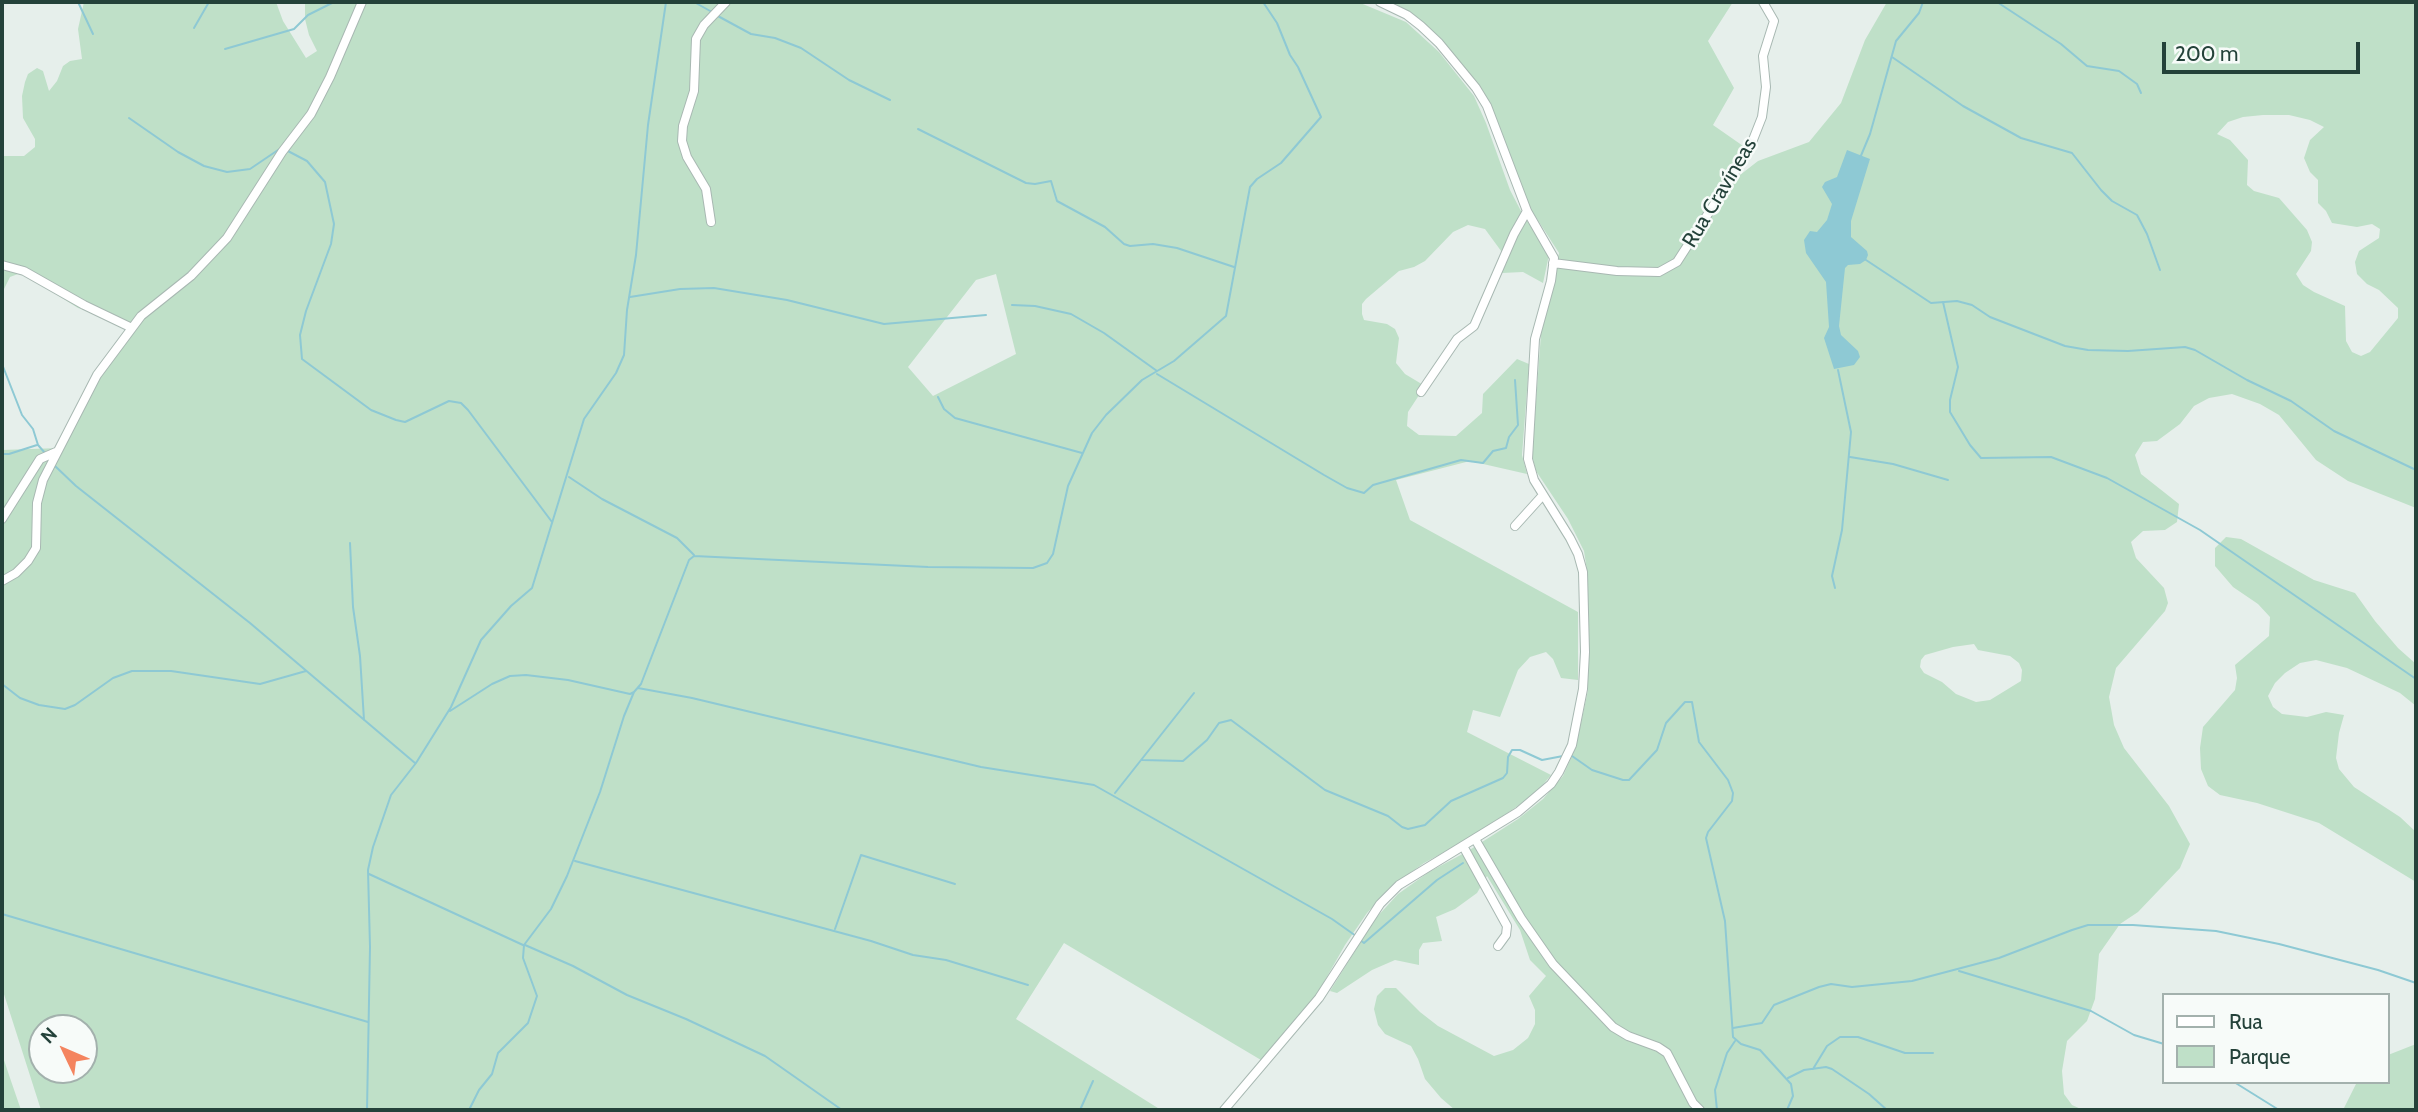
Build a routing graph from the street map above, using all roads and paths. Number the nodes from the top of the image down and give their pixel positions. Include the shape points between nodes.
1 (362, 2) edge
2 (726, 2) edge
3 (1380, 2) edge
4 (1763, 2) edge
5 (1527, 211) junction
6 (711, 222) dead end
7 (1553, 263) junction
8 (2, 265) edge
9 (132, 328) junction
10 (1421, 392) dead end
11 (56, 452) junction
12 (1542, 495) junction
13 (2, 519) edge
14 (1515, 526) dead end
15 (2, 581) edge
16 (1475, 839) junction
17 (1463, 846) junction
18 (1497, 946) dead end
19 (1224, 1110) edge
20 (1700, 1110) edge

1 - 9 street via 311,114 227,239
2 - 6 street via 696,39 694,92 683,126 682,141 706,190
3 - 5 street via 1421,26 1476,88
4 - 7 street, Rua Cravíneas via 1774,20 1763,56 1766,87 1762,117 1749,150 1678,262 1659,272
5 - 7 street via 1549,246
5 - 10 street via 1474,326 1457,339
7 - 12 street via 1535,339 1528,459
8 - 9 street via 24,271
9 - 11 street via 97,375
11 - 13 street via 41,457
11 - 15 street via 37,503 36,548 28,562
12 - 14 street
12 - 16 street via 1570,538 1583,572 1585,652 1578,718 1572,745 1551,784
16 - 17 street
16 - 20 street via 1553,964 1613,1027 1667,1053
17 - 18 street via 1507,926
17 - 19 street via 1399,885 1380,904 1319,998

